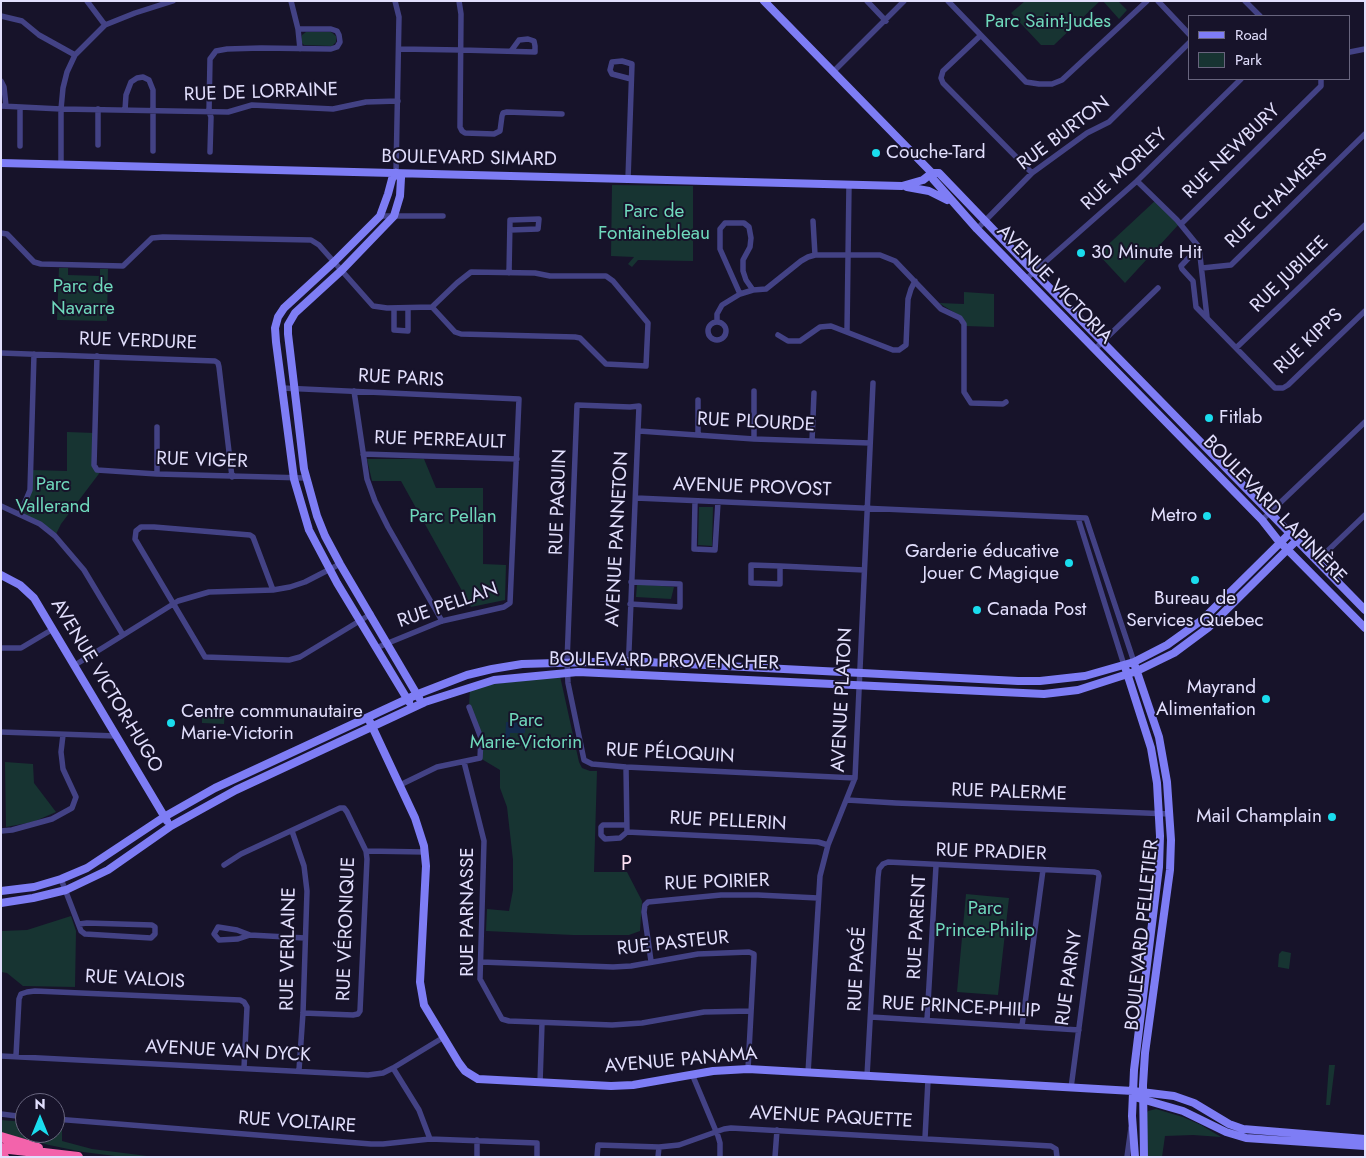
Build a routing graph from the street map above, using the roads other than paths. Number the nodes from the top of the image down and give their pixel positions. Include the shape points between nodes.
1 (87, 1) edge
2 (173, 1) edge
3 (291, 1) edge
4 (395, 1) edge
5 (459, 1) edge
6 (764, 1) edge
7 (867, 1) edge
8 (904, 1) edge
9 (948, 1) edge
10 (1147, 1) edge
11 (1158, 1) edge
12 (1245, 1) edge
13 (1259, 15) edge
14 (1, 16) edge
15 (886, 21) junction
16 (105, 25) junction
17 (298, 29) junction
18 (1188, 33) edge
19 (980, 36) junction
20 (1188, 44) edge
21 (300, 49) junction
22 (399, 49) junction
23 (1365, 49) edge
24 (461, 50) junction
25 (511, 51) dead end
26 (1351, 52) edge
27 (75, 55) junction
28 (833, 72) junction
29 (631, 79) dead end
30 (1237, 80) edge
31 (1321, 80) edge
32 (1, 81) edge
33 (398, 101) junction
34 (3, 106) edge
35 (20, 108) junction
36 (61, 109) junction
37 (98, 109) junction
38 (125, 110) junction
39 (153, 111) junction
40 (209, 112) junction
41 (562, 114) dead end
42 (1365, 134) edge
43 (98, 144) dead end
44 (20, 146) dead end
45 (154, 151) dead end
46 (210, 152) dead end
47 (1, 163) edge
48 (62, 165) junction
49 (396, 173) junction
50 (932, 173) junction
51 (1032, 174) junction
52 (628, 179) junction
53 (1138, 181) junction
54 (849, 185) junction
55 (902, 186) junction
56 (953, 204) junction
57 (380, 216) junction
58 (394, 216) junction
59 (442, 216) dead end
60 (813, 222) dead end
61 (986, 222) junction
62 (1181, 224) junction
63 (1365, 225) edge
64 (977, 229) junction
65 (510, 230) junction
66 (1, 233) edge
67 (1199, 247) junction
68 (848, 254) junction
69 (815, 255) junction
70 (334, 262) junction
71 (1202, 268) junction
72 (342, 270) junction
73 (509, 272) junction
74 (1034, 272) junction
75 (1026, 279) junction
76 (915, 281) junction
77 (1158, 288) dead end
78 (753, 290) junction
79 (740, 294) junction
80 (432, 307) junction
81 (394, 308) junction
82 (408, 308) junction
83 (1365, 311) edge
84 (1207, 317) junction
85 (717, 322) dead end
86 (847, 331) junction
87 (778, 335) dead end
88 (1102, 342) junction
89 (1236, 348) junction
90 (1095, 349) junction
91 (1, 353) edge
92 (34, 354) junction
93 (97, 356) junction
94 (873, 383) dead end
95 (282, 388) junction
96 (294, 388) junction
97 (754, 391) dead end
98 (354, 392) junction
99 (814, 393) dead end
100 (519, 399) joint
101 (698, 400) dead end
102 (1006, 402) dead end
103 (639, 406) joint
104 (1166, 407) joint
105 (1159, 415) joint
106 (1365, 422) edge
107 (158, 427) dead end
108 (639, 431) junction
109 (698, 434) junction
110 (754, 440) junction
111 (812, 441) junction
112 (870, 443) junction
113 (363, 454) junction
114 (516, 459) junction
115 (157, 474) junction
116 (232, 477) junction
117 (306, 478) junction
118 (294, 479) junction
119 (636, 498) junction
120 (695, 501) junction
121 (718, 502) junction
122 (1, 506) edge
123 (867, 508) junction
124 (1270, 512) junction
125 (20, 514) junction
126 (1365, 515) edge
127 (1078, 518) junction
128 (1262, 520) junction
129 (1290, 533) junction
130 (1297, 540) junction
131 (1281, 542) junction
132 (1288, 549) junction
133 (1317, 561) junction
134 (340, 564) junction
135 (780, 566) junction
136 (330, 570) junction
137 (864, 570) junction
138 (1, 574) edge
139 (631, 582) junction
140 (273, 590) junction
141 (172, 604) junction
142 (630, 604) junction
143 (1365, 610) edge
144 (371, 614) junction
145 (360, 621) junction
146 (442, 621) junction
147 (1365, 628) edge
148 (53, 629) junction
149 (123, 635) junction
150 (388, 642) junction
151 (1, 648) edge
152 (376, 648) junction
153 (627, 661) junction
154 (567, 662) junction
155 (1134, 662) junction
156 (75, 665) junction
157 (1124, 665) junction
158 (1137, 671) junction
159 (568, 673) junction
160 (860, 673) junction
161 (628, 674) junction
162 (1128, 674) junction
163 (859, 685) junction
164 (418, 694) junction
165 (407, 699) junction
166 (422, 704) junction
167 (469, 707) dead end
168 (412, 708) junction
169 (368, 717) junction
170 (372, 727) junction
171 (1, 732) edge
172 (63, 735) junction
173 (116, 736) junction
174 (464, 762) junction
175 (626, 767) junction
176 (855, 778) junction
177 (230, 780) junction
178 (1167, 782) junction
179 (1157, 783) junction
180 (400, 785) junction
181 (235, 790) junction
182 (847, 800) junction
183 (1159, 814) junction
184 (1170, 814) junction
185 (164, 817) junction
186 (626, 825) junction
187 (171, 826) junction
188 (1, 831) edge
189 (292, 831) junction
190 (627, 832) junction
191 (828, 845) junction
192 (366, 851) junction
193 (425, 852) junction
194 (883, 864) joint
195 (224, 865) dead end
196 (936, 866) junction
197 (1043, 870) junction
198 (1098, 873) joint
199 (61, 879) junction
200 (66, 890) junction
201 (1, 892) edge
202 (818, 898) junction
203 (1, 903) edge
204 (80, 924) junction
205 (250, 935) junction
206 (305, 938) junction
207 (481, 962) junction
208 (651, 962) junction
209 (751, 1011) junction
210 (303, 1013) junction
211 (871, 1017) junction
212 (927, 1020) junction
213 (542, 1023) junction
214 (1022, 1026) junction
215 (1079, 1030) junction
216 (444, 1037) junction
217 (1, 1056) edge
218 (16, 1056) junction
219 (244, 1068) junction
220 (393, 1068) junction
221 (748, 1068) junction
222 (299, 1070) junction
223 (808, 1073) junction
224 (692, 1074) junction
225 (867, 1076) junction
226 (928, 1080) junction
227 (540, 1083) junction
228 (1071, 1088) junction
229 (1132, 1093) junction
230 (1142, 1096) junction
231 (1, 1114) edge
232 (15, 1116) edge
233 (1132, 1116) junction
234 (65, 1121) edge
235 (777, 1130) junction
236 (717, 1132) junction
237 (1, 1138) edge
238 (925, 1138) junction
239 (430, 1139) junction
240 (1365, 1139) edge
241 (478, 1140) junction
242 (1365, 1146) edge
243 (659, 1147) junction
244 (1, 1148) edge
245 (63, 1155) junction
246 (78, 1157) edge
247 (476, 1157) edge
248 (537, 1157) edge
249 (598, 1157) edge
250 (658, 1157) edge
251 (720, 1157) edge
252 (775, 1157) edge
253 (1057, 1157) edge
254 (1127, 1157) edge
255 (1135, 1157) edge
256 (1144, 1157) edge

1 - 16 street
2 - 16 street
3 - 17 street
4 - 22 street via 399,17
5 - 24 street
6 - 28 street, AVENUE VICTORIA
7 - 15 street
8 - 15 street
9 - 19 street
10 - 19 street via 1062,80 1052,84 1026,82
11 - 18 street
12 - 13 street
14 - 27 street via 22,21 39,35
15 - 28 street
16 - 27 street
17 - 21 street
17 - 21 street via 332,29 337,31 340,42 331,49
19 - 51 street via 943,71 940,78
20 - 51 street, RUE BURTON via 1110,122 1088,133
21 - 40 street via 216,51 210,59
22 - 24 street
22 - 33 street
23 - 26 street
24 - 25 street
24 - 41 street via 460,127 465,133 494,134 500,131 503,113 507,112
27 - 36 street via 68,72
28 - 50 street, AVENUE VICTORIA
29 - 52 street
30 - 53 street, RUE MORLEY
31 - 62 street, RUE NEWBURY via 1321,86
32 - 34 street, RUE DE LORRAINE via 4,87
33 - 40 street, RUE DE LORRAINE via 366,102 333,109 252,105 228,112
33 - 49 street
34 - 35 street, RUE DE LORRAINE
35 - 36 street, RUE DE LORRAINE
35 - 44 street
36 - 37 street, RUE DE LORRAINE
36 - 48 street
37 - 38 street, RUE DE LORRAINE
37 - 43 street
38 - 39 street, RUE DE LORRAINE
38 - 39 street via 131,82 143,77 149,80 152,90
39 - 40 street, RUE DE LORRAINE
39 - 45 street
40 - 46 street via 212,117
42 - 71 street, RUE CHALMERS via 1231,265
47 - 48 street, BOULEVARD SIMARD
48 - 49 street, BOULEVARD SIMARD
49 - 52 street, BOULEVARD SIMARD
49 - 57 street
49 - 58 street via 401,178
50 - 55 street, BOULEVARD SIMARD via 923,180
50 - 56 street, AVENUE VICTORIA via 933,179
50 - 61 street, AVENUE VICTORIA via 939,173
51 - 61 street, RUE BURTON
52 - 54 street, BOULEVARD SIMARD
53 - 62 street
53 - 74 street, RUE MORLEY
54 - 55 street, BOULEVARD SIMARD
54 - 68 street
55 - 56 street via 929,191
56 - 64 street, AVENUE VICTORIA
57 - 58 street
57 - 70 street
58 - 59 street
58 - 72 street
60 - 69 street
61 - 64 street, RUE BURTON
61 - 74 street, AVENUE VICTORIA
62 - 67 street
63 - 89 street, RUE JUBILEE
64 - 75 street, AVENUE VICTORIA
65 - 65 street via 510,220 539,220 538,229
65 - 73 street
66 - 70 street via 7,234 34,262 41,264 123,266 152,238 162,236 311,240
67 - 71 street
67 - 84 street via 1181,266 1193,282 1196,307
68 - 69 street
68 - 76 street via 889,258
68 - 86 street
69 - 78 street via 801,260 766,289
70 - 72 street
70 - 95 street via 278,317 276,342
71 - 84 street
72 - 81 street via 373,306
72 - 96 street via 295,313 288,325
73 - 80 street via 468,272
73 - 80 street via 610,278 645,319 648,327 646,366 606,364 580,338 461,334 455,332
74 - 75 street, RUE MORLEY
74 - 88 street, AVENUE VICTORIA
75 - 90 street, AVENUE VICTORIA
76 - 86 street via 908,299 904,348 893,350
76 - 102 street via 941,309 960,318 964,324 964,392 971,403
77 - 88 street
78 - 79 street
78 - 79 street via 743,271 743,260 750,247 749,227 744,223 725,223 720,228 720,249
79 - 85 street via 722,305
80 - 82 street
81 - 82 street
81 - 82 street via 394,330 408,331
83 - 89 street, RUE KIPPS via 1283,388 1273,386
84 - 89 street
86 - 87 street via 831,326 820,327 797,342 784,340
88 - 90 street
88 - 104 street, AVENUE VICTORIA
90 - 105 street, AVENUE VICTORIA
91 - 92 street, RUE VERDURE
92 - 93 street, RUE VERDURE
92 - 125 street via 30,490
93 - 115 street, RUE VIGER via 94,465 97,470
93 - 116 street, RUE VERDURE via 210,360 218,363
94 - 112 street, AVENUE PLATON
95 - 96 street, RUE PARIS
95 - 118 street
96 - 98 street, RUE PARIS
96 - 117 street
97 - 110 street
98 - 100 street, RUE PARIS
98 - 113 street
99 - 111 street
100 - 114 street, RUE PELLAN
101 - 109 street
103 - 108 street, AVENUE PANNETON
103 - 154 street, RUE PAQUIN via 577,405
104 - 124 street, BOULEVARD LAPINIÈRE
105 - 128 street, BOULEVARD LAPINIÈRE
106 - 124 street
107 - 115 street
108 - 109 street, RUE PLOURDE
108 - 119 street, AVENUE PANNETON
109 - 110 street, RUE PLOURDE
110 - 111 street, RUE PLOURDE
111 - 112 street, RUE PLOURDE
112 - 123 street, AVENUE PLATON
113 - 114 street, RUE PERREAULT
113 - 146 street via 375,501
114 - 146 street, RUE PELLAN via 510,603
115 - 116 street, RUE VIGER
116 - 118 street, RUE VIGER
117 - 118 street, RUE VIGER
117 - 134 street via 316,516
118 - 136 street via 309,530
119 - 120 street, AVENUE PROVOST
119 - 139 street, AVENUE PANNETON
120 - 121 street, AVENUE PROVOST
120 - 121 street via 694,549 716,550
121 - 123 street, AVENUE PROVOST
122 - 125 street
123 - 127 street, AVENUE PROVOST
123 - 137 street, AVENUE PLATON
124 - 128 street
124 - 129 street, BOULEVARD LAPINIÈRE
125 - 149 street via 50,532 70,552
126 - 133 street
127 - 155 street, AVENUE PROVOST via 1086,518
127 - 157 street
128 - 131 street, BOULEVARD LAPINIÈRE
129 - 130 street, BOULEVARD LAPINIÈRE
129 - 131 street, BOULEVARD PROVENCHER
130 - 132 street, BOULEVARD PROVENCHER
130 - 133 street, BOULEVARD LAPINIÈRE
131 - 132 street, BOULEVARD LAPINIÈRE
131 - 155 street, BOULEVARD PROVENCHER via 1202,620 1167,645
132 - 147 street, BOULEVARD LAPINIÈRE
132 - 158 street, BOULEVARD PROVENCHER via 1209,626 1174,653
133 - 143 street, BOULEVARD LAPINIÈRE
134 - 136 street
134 - 144 street
135 - 135 street via 751,565 751,582 780,584
135 - 137 street
136 - 140 street via 306,582
136 - 145 street
137 - 160 street, AVENUE PLATON
138 - 148 street, AVENUE VICTOR-HUGO via 34,598
139 - 142 street, AVENUE PANNETON
139 - 142 street via 680,584 680,607
140 - 141 street via 209,592
140 - 141 street via 250,535 141,528 136,531 135,539
141 - 145 street via 205,657 289,660 300,657
141 - 149 street
142 - 153 street, AVENUE PANNETON
144 - 145 street
144 - 150 street
145 - 152 street
146 - 150 street, RUE PELLAN
148 - 151 street via 21,648
148 - 156 street, AVENUE VICTOR-HUGO
149 - 156 street
150 - 152 street, RUE PELLAN
150 - 164 street
152 - 165 street
153 - 154 street, BOULEVARD PROVENCHER
153 - 160 street, BOULEVARD PROVENCHER
153 - 161 street, AVENUE PANNETON
154 - 159 street, RUE PÉLOQUIN
154 - 164 street, BOULEVARD PROVENCHER via 492,669
155 - 157 street, BOULEVARD PROVENCHER
155 - 158 street, BOULEVARD PELLETIER
156 - 173 street, AVENUE VICTOR-HUGO
157 - 160 street, BOULEVARD PROVENCHER via 1085,676 1040,681
157 - 162 street, BOULEVARD PELLETIER
158 - 162 street, BOULEVARD PROVENCHER
158 - 178 street, BOULEVARD PELLETIER via 1159,737
159 - 161 street, BOULEVARD PROVENCHER
159 - 166 street, BOULEVARD PROVENCHER via 494,680
159 - 175 street, RUE PÉLOQUIN via 584,760 592,764
160 - 163 street, AVENUE PLATON
161 - 163 street, BOULEVARD PROVENCHER
162 - 163 street, BOULEVARD PROVENCHER via 1078,690 1044,694
162 - 179 street, BOULEVARD PELLETIER via 1146,730
163 - 176 street, AVENUE PLATON
164 - 165 street, BOULEVARD PROVENCHER
164 - 166 street
165 - 168 street
165 - 169 street, BOULEVARD PROVENCHER
166 - 168 street, BOULEVARD PROVENCHER
167 - 174 street via 481,738 480,758
168 - 170 street, BOULEVARD PROVENCHER
169 - 170 street, AVENUE PANAMA
169 - 177 street, BOULEVARD PROVENCHER
170 - 180 street, AVENUE PANAMA
170 - 181 street, BOULEVARD PROVENCHER
171 - 172 street
172 - 173 street
172 - 188 street via 63,769 76,797 72,808 52,819
173 - 185 street, AVENUE VICTOR-HUGO
174 - 180 street via 437,767
174 - 207 street, RUE PARNASSE via 484,841
175 - 176 street, RUE PÉLOQUIN
175 - 186 street
176 - 182 street, AVENUE PLATON
177 - 181 street
177 - 185 street, BOULEVARD PROVENCHER
178 - 179 street
178 - 184 street, BOULEVARD PELLETIER
179 - 183 street, BOULEVARD PELLETIER
180 - 193 street, AVENUE PANAMA via 419,828
181 - 187 street, BOULEVARD PROVENCHER
182 - 183 street, RUE PALERME
182 - 191 street, AVENUE PLATON
183 - 184 street, RUE PALERME
183 - 229 street, BOULEVARD PELLETIER via 1159,867
184 - 230 street, BOULEVARD PELLETIER via 1170,870
185 - 187 street, AVENUE VICTOR-HUGO
185 - 199 street, BOULEVARD PROVENCHER via 94,864
186 - 190 street
186 - 190 street, RUE PELLERIN via 603,825 601,835 605,839 620,838
187 - 200 street, BOULEVARD PROVENCHER via 108,870
189 - 192 street, RUE VÉRONIQUE via 344,808
189 - 195 street, RUE VÉRONIQUE
189 - 206 street, RUE VERLAINE via 307,881
190 - 191 street, RUE PELLERIN
191 - 202 street, AVENUE PLATON
192 - 193 street
192 - 210 street, RUE VÉRONIQUE via 360,1011 354,1015
193 - 216 street, AVENUE PANAMA via 421,992 424,1005
194 - 196 street, RUE PRADIER
194 - 211 street, RUE PAGÉ via 878,877
196 - 197 street, RUE PRADIER
196 - 212 street, RUE PARENT
197 - 198 street, RUE PRADIER
197 - 214 street
198 - 215 street, RUE PARNY
199 - 200 street
199 - 201 street, BOULEVARD PROVENCHER
200 - 203 street, BOULEVARD PROVENCHER
200 - 204 street
202 - 208 street, RUE POIRIER via 758,895 648,902 644,912
202 - 223 street, AVENUE PLATON
204 - 204 street via 85,934 151,938 156,934 152,925
205 - 205 street via 218,927 214,934 219,940
205 - 206 street
206 - 210 street, RUE VERLAINE
207 - 208 street, RUE PASTEUR via 614,967
207 - 213 street, RUE PARNASSE via 480,979 502,1019
208 - 209 street, RUE PASTEUR via 707,953 754,954
209 - 213 street, RUE PARNASSE via 704,1012 627,1025
209 - 221 street, RUE PASTEUR
210 - 222 street, RUE VERLAINE
211 - 212 street, RUE PRINCE-PHILIP
211 - 225 street, RUE PAGÉ
212 - 214 street, RUE PRINCE-PHILIP
213 - 227 street
214 - 215 street, RUE PRINCE-PHILIP
215 - 228 street, RUE PARNY
216 - 220 street, AVENUE VAN DYCK
216 - 227 street, AVENUE PANAMA via 465,1071 478,1079
217 - 218 street, AVENUE VAN DYCK
218 - 219 street, AVENUE VAN DYCK
218 - 219 street, RUE VALOIS via 19,999 27,992 240,1000 247,1007
219 - 222 street, AVENUE VAN DYCK
220 - 222 street, AVENUE VAN DYCK via 368,1075
220 - 239 street via 419,1110
221 - 223 street, AVENUE PANAMA
221 - 224 street, AVENUE PANAMA
223 - 225 street, AVENUE PANAMA
224 - 227 street, AVENUE PANAMA via 633,1085
224 - 236 street
225 - 226 street, AVENUE PANAMA
226 - 228 street, AVENUE PANAMA
226 - 238 street
228 - 229 street, AVENUE PANAMA
229 - 230 street, AVENUE PANAMA
229 - 233 street, BOULEVARD PELLETIER
230 - 240 street, AVENUE PANAMA via 1169,1095 1188,1101 1243,1129
230 - 242 street, AVENUE PANAMA via 1246,1138
230 - 256 street, BOULEVARD PELLETIER
231 - 232 street
233 - 254 street, BOULEVARD PELLETIER
233 - 255 street, BOULEVARD PELLETIER
234 - 239 street, RUE VOLTAIRE via 371,1144
235 - 236 street, AVENUE PAQUETTE via 731,1128
235 - 238 street, AVENUE PAQUETTE
235 - 252 street
236 - 243 street, AVENUE PAQUETTE via 679,1145
236 - 251 street
237 - 245 highway
238 - 253 street, AVENUE PAQUETTE via 1051,1146 1056,1149
239 - 241 street, RUE VOLTAIRE
241 - 247 street
241 - 248 street, RUE VOLTAIRE via 537,1143
243 - 249 street, AVENUE PAQUETTE via 598,1145
243 - 250 street
244 - 245 highway
245 - 246 highway

